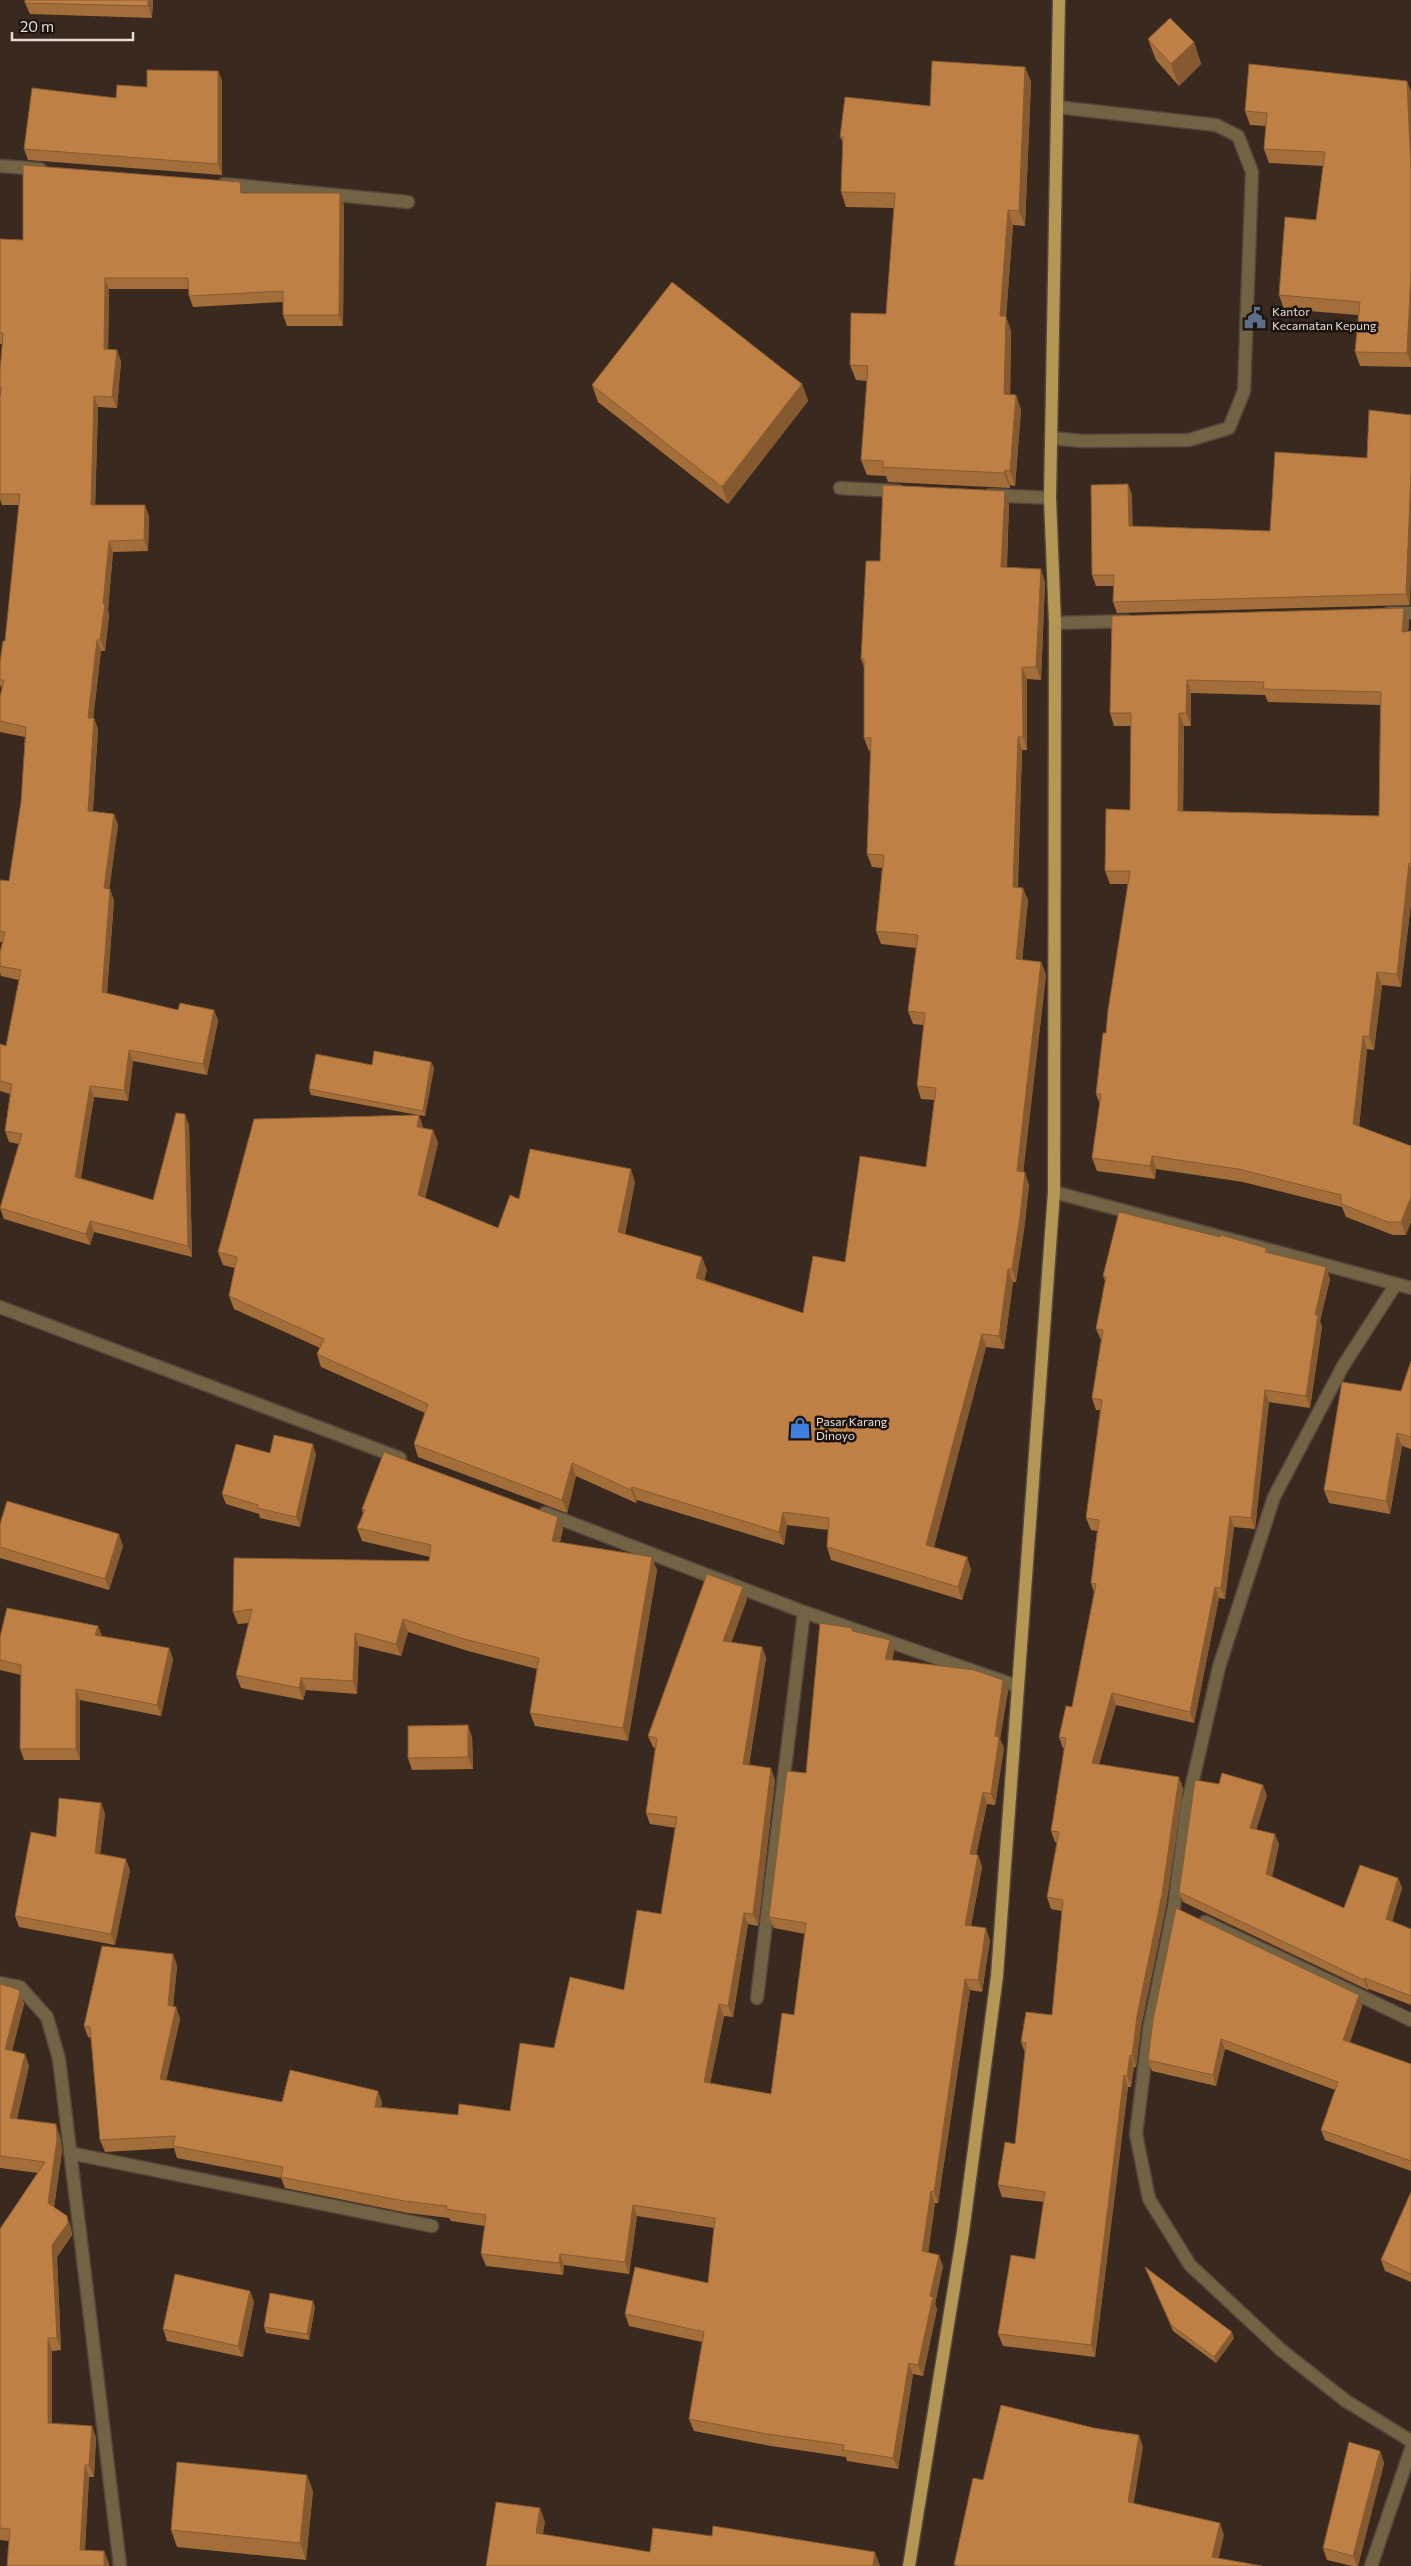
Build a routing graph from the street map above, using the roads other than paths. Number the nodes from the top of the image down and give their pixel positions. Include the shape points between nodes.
1 (1059, 0) edge
2 (1057, 107) junction
3 (0, 166) edge
4 (58, 171) edge
5 (211, 182) edge
6 (408, 202) dead end
7 (1051, 438) junction
8 (840, 488) dead end
9 (907, 492) edge
10 (974, 494) edge
11 (1050, 498) junction
12 (1411, 613) edge
13 (1371, 614) edge
14 (1144, 620) edge
15 (1055, 623) junction
16 (1054, 1192) junction
17 (1396, 1284) junction
18 (1411, 1288) edge
19 (0, 1307) edge
20 (411, 1463) edge
21 (533, 1509) edge
22 (804, 1612) junction
23 (1017, 1686) junction
24 (1183, 1912) junction
25 (0, 1983) edge
26 (757, 1998) dead end
27 (1411, 2020) edge
28 (70, 2153) junction
29 (432, 2226) dead end
30 (1411, 2441) edge
31 (1411, 2449) edge
32 (120, 2566) edge
33 (909, 2566) edge
34 (1370, 2566) edge

1 - 2 main road
2 - 7 main road
2 - 7 street via 1216,125 1238,136 1252,172 1244,390 1229,428 1189,440 1083,441
3 - 4 street
5 - 6 street
7 - 11 main road
8 - 9 street
10 - 11 street
11 - 15 main road
12 - 13 street
14 - 15 street
15 - 16 main road
16 - 17 street
16 - 23 main road
17 - 18 street
17 - 24 street via 1343,1366 1274,1497 1219,1667 1187,1806
19 - 20 street
21 - 22 street
22 - 23 street
22 - 26 street
23 - 33 main road via 997,1976 963,2232
24 - 27 street
24 - 30 street via 1149,2029 1136,2134 1149,2198 1190,2265 1281,2350 1346,2401
25 - 28 street via 20,1987 47,2017 59,2059
28 - 29 street
28 - 32 street
31 - 34 street

